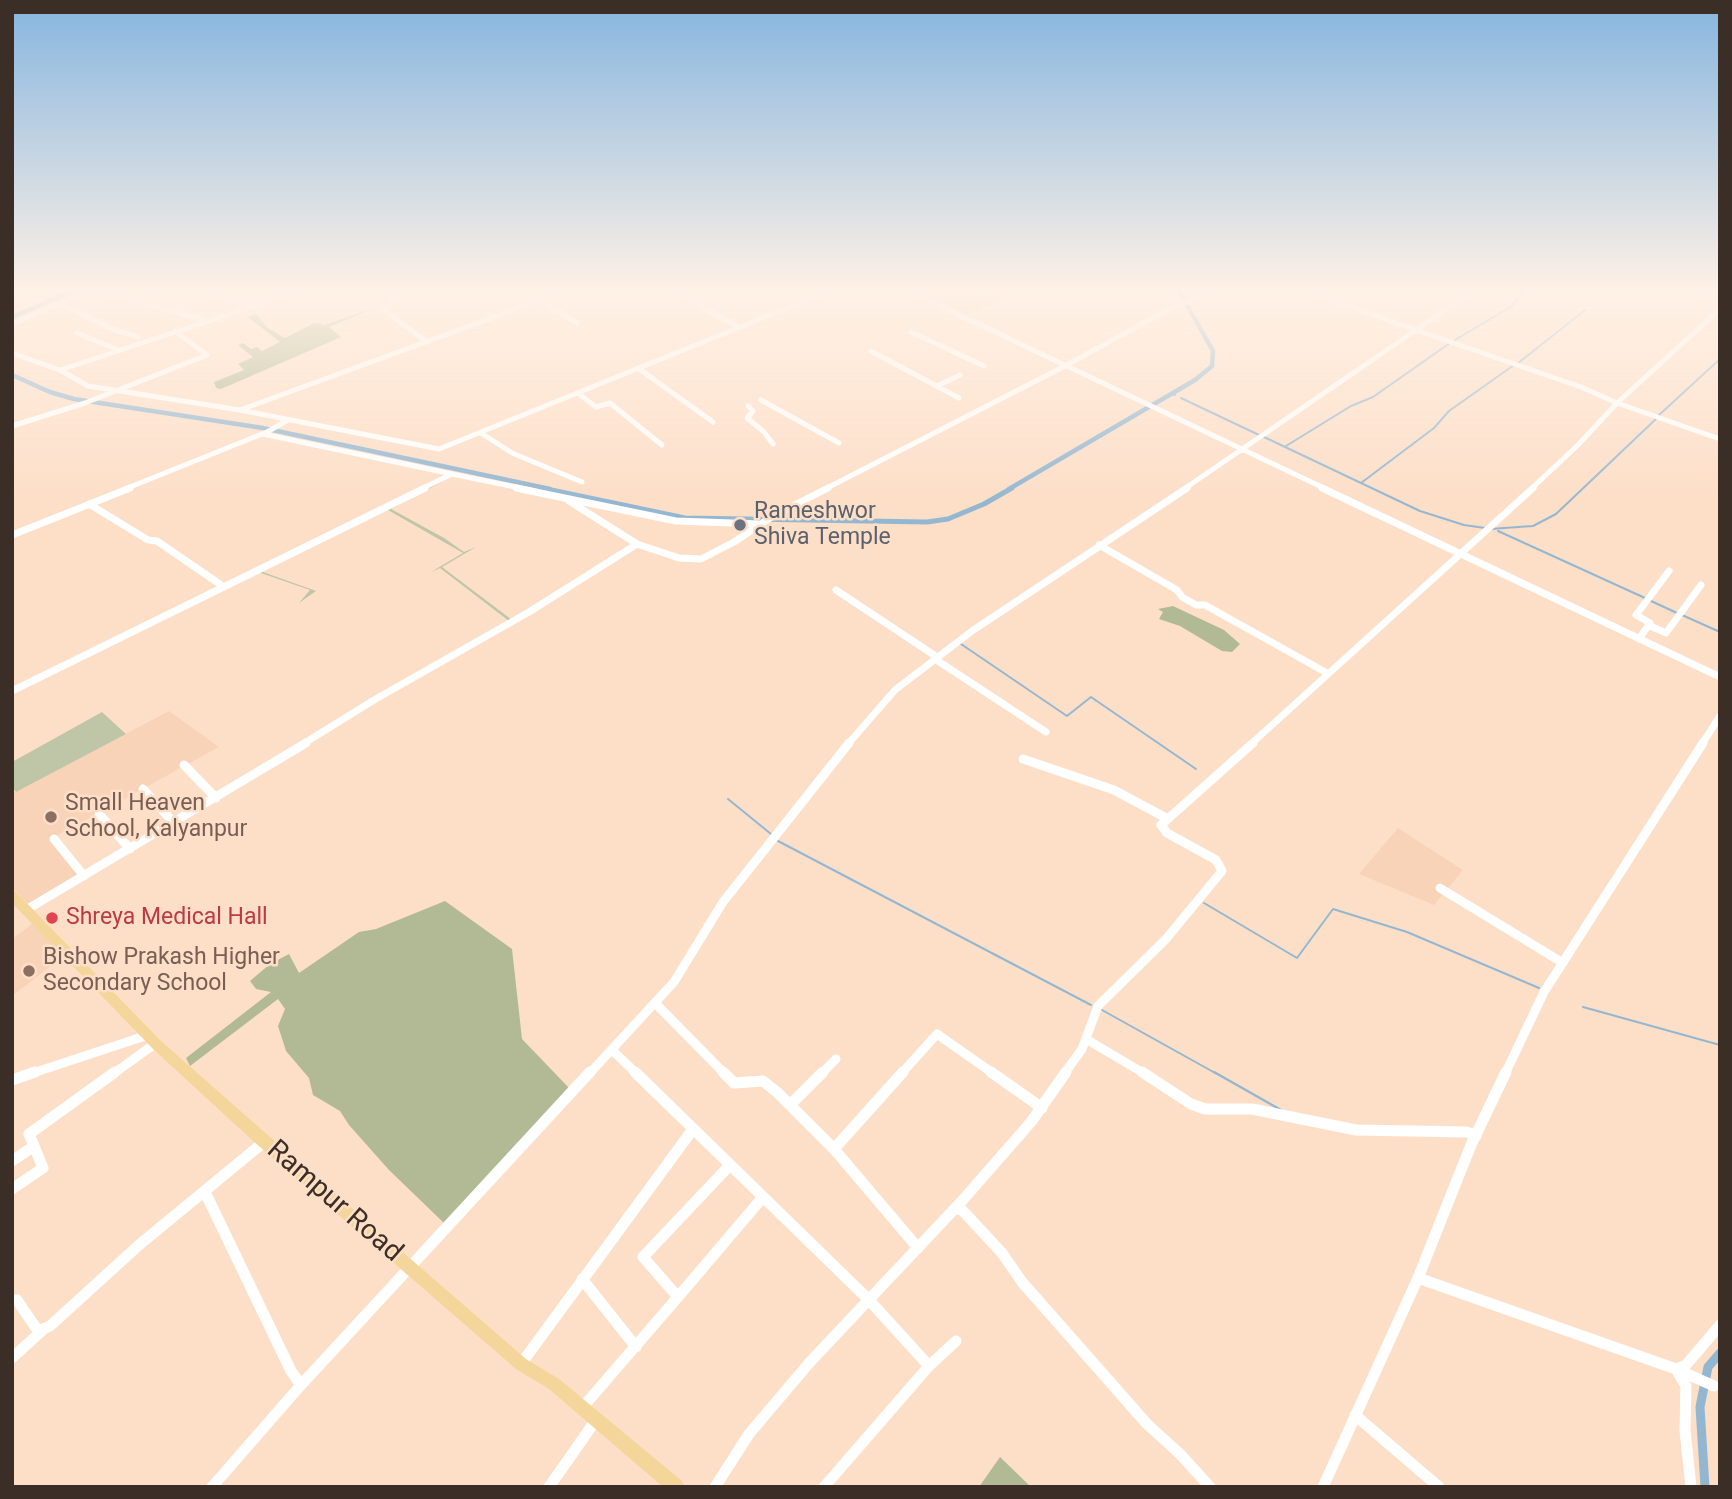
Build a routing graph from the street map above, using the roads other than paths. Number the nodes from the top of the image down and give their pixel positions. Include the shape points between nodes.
1 (34, 361) edge
2 (86, 361) edge
3 (192, 361) edge
4 (375, 361) edge
5 (655, 361) edge
6 (890, 361) edge
7 (973, 361) edge
8 (1055, 361) edge
9 (1075, 361) edge
10 (1371, 361) edge
11 (1506, 361) edge
12 (1663, 361) edge
13 (984, 366) dead end
14 (1065, 366) junction
15 (638, 368) junction
16 (60, 370) junction
17 (960, 375) dead end
18 (937, 386) junction
19 (117, 391) junction
20 (578, 393) junction
21 (959, 398) dead end
22 (761, 400) dead end
23 (1617, 403) junction
24 (748, 407) dead end
25 (240, 410) junction
26 (288, 420) junction
27 (713, 422) dead end
28 (12, 426) edge
29 (267, 432) junction
30 (481, 433) junction
31 (1720, 439) edge
32 (839, 443) dead end
33 (774, 444) dead end
34 (662, 445) dead end
35 (1242, 449) junction
36 (452, 474) junction
37 (582, 482) dead end
38 (562, 494) junction
39 (89, 504) junction
40 (763, 523) junction
41 (12, 535) edge
42 (637, 544) junction
43 (1099, 545) junction
44 (1462, 553) junction
45 (1669, 571) dead end
46 (1701, 585) dead end
47 (223, 587) junction
48 (836, 590) dead end
49 (1648, 625) junction
50 (1639, 639) junction
51 (936, 658) junction
52 (1328, 673) junction
53 (1720, 677) edge
54 (12, 691) edge
55 (1720, 716) edge
56 (1046, 732) dead end
57 (1023, 759) dead end
58 (184, 765) dead end
59 (143, 789) dead end
60 (216, 798) junction
61 (99, 814) dead end
62 (1168, 819) junction
63 (174, 823) junction
64 (54, 839) dead end
65 (130, 849) junction
66 (84, 876) junction
67 (1440, 888) dead end
68 (12, 895) edge
69 (26, 909) junction
70 (1563, 963) junction
71 (655, 1003) junction
72 (152, 1039) junction
73 (1086, 1039) junction
74 (612, 1050) junction
75 (836, 1059) dead end
76 (12, 1080) edge
77 (790, 1105) junction
78 (1042, 1108) junction
79 (693, 1129) junction
80 (1476, 1136) junction
81 (264, 1142) junction
82 (34, 1146) junction
83 (834, 1149) junction
84 (12, 1161) edge
85 (730, 1165) junction
86 (12, 1189) edge
87 (205, 1192) junction
88 (763, 1197) junction
89 (956, 1208) junction
90 (918, 1248) junction
91 (411, 1269) junction
92 (1418, 1278) junction
93 (582, 1279) junction
94 (678, 1297) junction
95 (12, 1300) edge
96 (869, 1300) junction
97 (1720, 1325) edge
98 (45, 1328) junction
99 (956, 1341) dead end
100 (636, 1347) junction
101 (12, 1358) edge
102 (521, 1364) junction
103 (929, 1366) junction
104 (1676, 1370) junction
105 (301, 1385) junction
106 (1714, 1387) dead end
107 (582, 1408) junction
108 (1355, 1415) junction
109 (596, 1420) junction
110 (212, 1487) edge
111 (549, 1487) edge
112 (676, 1487) edge
113 (715, 1487) edge
114 (824, 1487) edge
115 (1210, 1487) edge
116 (1323, 1487) edge
117 (1438, 1487) edge
118 (1691, 1487) edge

1 - 16 street
2 - 16 street
3 - 19 street
4 - 25 street
5 - 15 street
6 - 18 street
7 - 13 street
8 - 14 street
9 - 14 street
10 - 35 street
11 - 23 street
12 - 23 street
14 - 35 street
14 - 40 street
15 - 20 street
15 - 27 street
16 - 19 street via 88,386
17 - 18 street
18 - 21 street
19 - 25 street
19 - 28 street
20 - 30 street
20 - 34 street via 596,407 610,403
22 - 32 street
23 - 31 street
23 - 44 street
24 - 33 street via 753,411 747,418
25 - 26 street
26 - 29 street
26 - 30 street via 431,449
29 - 36 street
29 - 39 street
30 - 37 street via 512,453
35 - 43 street
35 - 44 street
36 - 38 street
36 - 47 street
38 - 40 street via 676,521
38 - 42 street
39 - 41 street
39 - 47 street via 148,540 158,541
40 - 42 street via 701,559 679,558
42 - 60 street
43 - 51 street
43 - 52 street via 1182,597 1205,605
44 - 50 street
44 - 52 street
45 - 49 street via 1636,615 1650,622
46 - 49 street via 1666,633
47 - 54 street
48 - 51 street
49 - 50 street
50 - 53 street
51 - 56 street
51 - 71 street via 873,713 723,902 674,982
52 - 62 street
55 - 70 street
57 - 62 street via 1114,790
58 - 60 street
59 - 63 street
60 - 63 street
61 - 65 street
62 - 73 street via 1161,825 1167,833 1216,860 1222,871 1166,939 1098,1006
63 - 65 street
64 - 66 street
65 - 66 street
66 - 69 street
67 - 70 street
68 - 69 main road, Rampur Road
69 - 72 main road, Rampur Road
70 - 80 street via 1544,992
71 - 74 street
71 - 77 street via 734,1083 763,1081
72 - 76 street
72 - 81 main road, Rampur Road
72 - 82 street via 29,1134
73 - 78 street
73 - 80 street via 1205,1109 1252,1109 1356,1130 1467,1132
74 - 79 street
74 - 91 street
75 - 77 street
77 - 83 street
78 - 83 street via 937,1034
78 - 89 street
79 - 85 street
79 - 93 street
80 - 92 street
81 - 87 street
81 - 91 main road, Rampur Road
82 - 84 street
82 - 86 street via 43,1168
83 - 90 street
85 - 88 street
85 - 94 street via 643,1258
87 - 98 street
87 - 105 street
88 - 94 street
88 - 96 street
89 - 90 street
89 - 115 street via 1002,1253 1022,1282 1147,1424
90 - 96 street
91 - 102 main road, Rampur Road
91 - 105 street
92 - 104 street
92 - 108 street
93 - 100 street
93 - 102 street
94 - 100 street
95 - 98 street via 17,1300 36,1328
96 - 103 street
96 - 113 street via 749,1434
97 - 104 street via 1686,1365
98 - 101 street
99 - 103 street
100 - 107 street
102 - 107 main road, Rampur Road
103 - 114 street
104 - 106 street
104 - 118 street via 1686,1386
105 - 110 street
107 - 109 main road, Rampur Road
108 - 116 street
108 - 117 street
109 - 111 street
109 - 112 main road, Rampur Road

